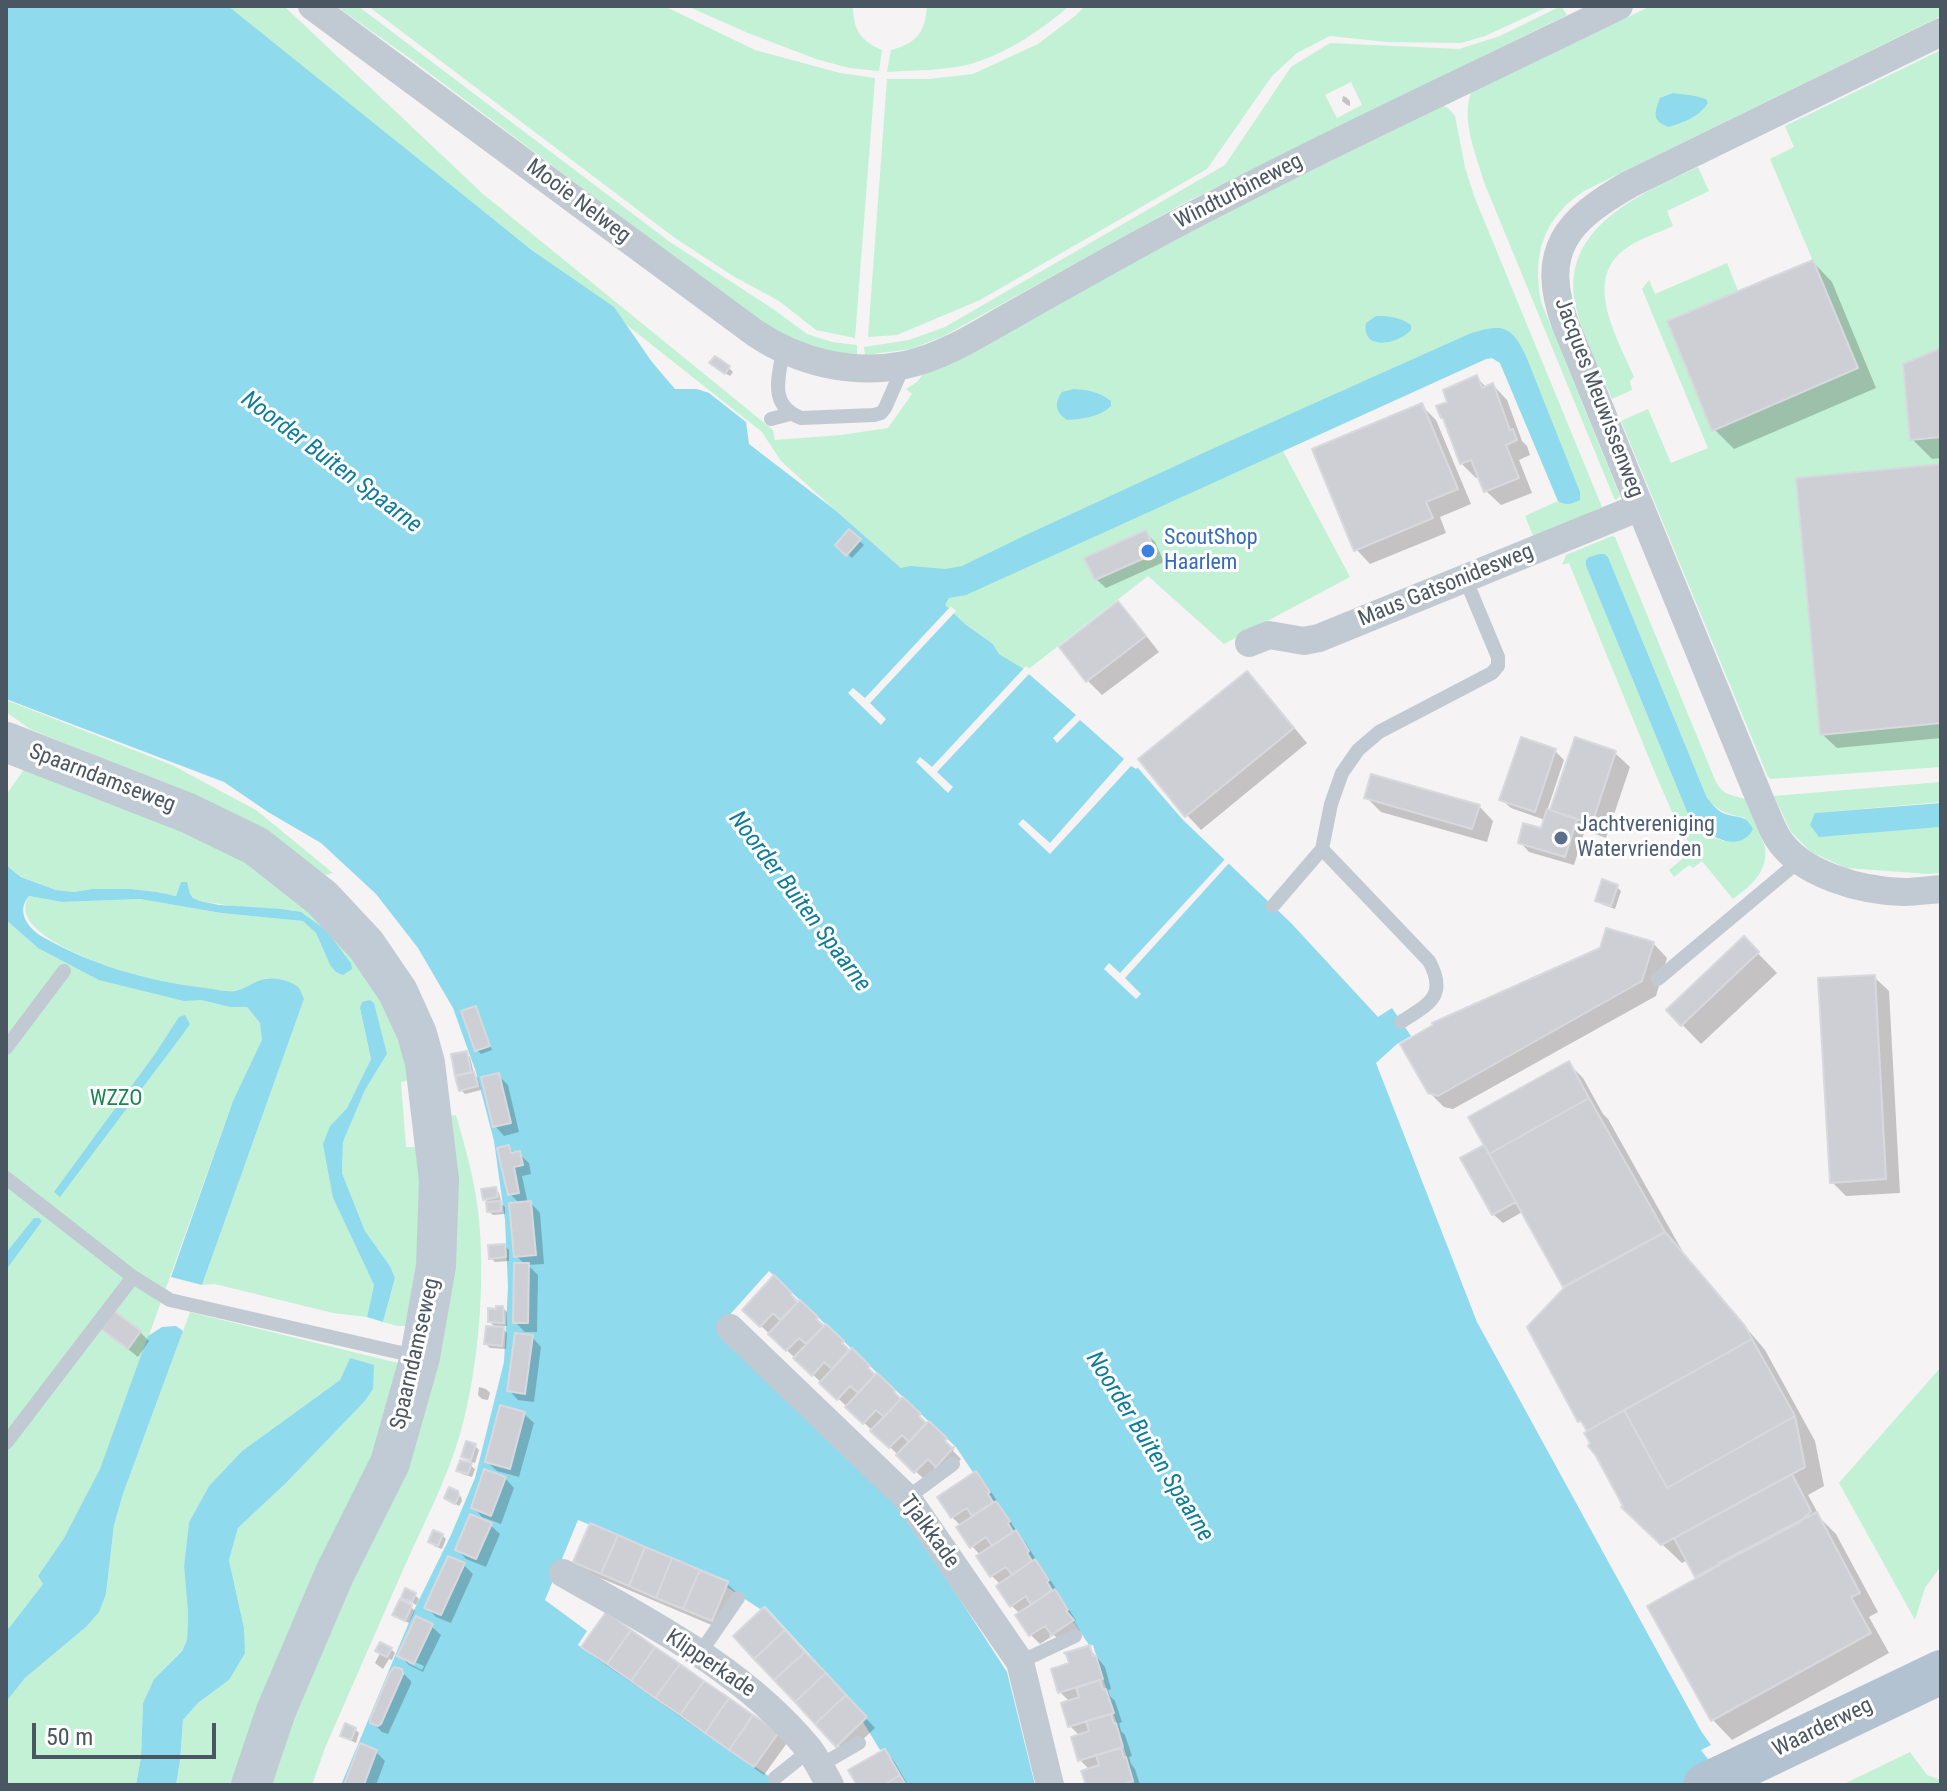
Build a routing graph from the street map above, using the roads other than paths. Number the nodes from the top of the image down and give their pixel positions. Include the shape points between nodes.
1 (312, 6) edge
2 (1619, 6) edge
3 (1941, 32) edge
4 (783, 350) junction
5 (904, 365) junction
6 (858, 368) joint
7 (790, 414) junction
8 (771, 419) dead end
9 (1640, 507) junction
10 (1465, 578) junction
11 (1249, 643) dead end
12 (6, 742) edge
13 (1322, 849) junction
14 (1799, 861) junction
15 (1941, 889) edge
16 (1273, 906) dead end
17 (64, 971) dead end
18 (1658, 979) dead end
19 (1401, 1022) dead end
20 (6, 1048) edge
21 (6, 1178) edge
22 (133, 1277) junction
23 (730, 1328) dead end
24 (420, 1357) junction
25 (6, 1443) edge
26 (953, 1464) dead end
27 (907, 1498) junction
28 (563, 1573) dead end
29 (738, 1598) dead end
30 (1075, 1636) dead end
31 (700, 1653) junction
32 (1020, 1662) junction
33 (1941, 1672) edge
34 (1941, 1701) edge
35 (859, 1743) dead end
36 (820, 1767) edge
37 (775, 1778) dead end
38 (251, 1785) edge
39 (1050, 1785) edge
40 (1705, 1785) edge
41 (1766, 1785) edge

1 - 4 street, Mooie Nelweg
2 - 5 street, Windturbineweg via 1246,187 962,343
3 - 9 street, Jacques Meuwissenweg via 1630,184 1599,202 1570,229 1555,275 1559,307
4 - 6 street, Mooie Nelweg via 810,361
4 - 7 lane via 779,397
5 - 6 street, Windturbineweg
5 - 7 lane via 881,413 801,418
7 - 8 lane
9 - 10 street, Maus Gatsonidesweg
9 - 14 street, Jacques Meuwissenweg via 1767,815 1778,838
10 - 11 street, Maus Gatsonidesweg via 1319,638 1269,635
10 - 13 lane via 1498,666 1379,732 1358,750 1342,773
12 - 24 street, Spaarndamseweg via 188,813 256,846 322,898 366,945 398,992 425,1063 439,1180 436,1266
13 - 16 lane
13 - 19 lane via 1429,961 1438,977 1436,993
14 - 15 street via 1871,888
14 - 18 lane
17 - 20 lane
21 - 22 lane
22 - 24 lane via 170,1300
22 - 25 lane
23 - 27 street, Tjalkkade
24 - 38 street, Spaarndamseweg via 390,1463 287,1683
26 - 27 lane
27 - 32 street, Tjalkkade
28 - 31 street, Klipperkade
29 - 31 lane
30 - 32 lane
31 - 36 street, Klipperkade via 763,1700
32 - 39 street, Tjalkkade
33 - 40 main road, Waarderweg
34 - 41 main road, Waarderweg
35 - 36 lane
36 - 37 lane

